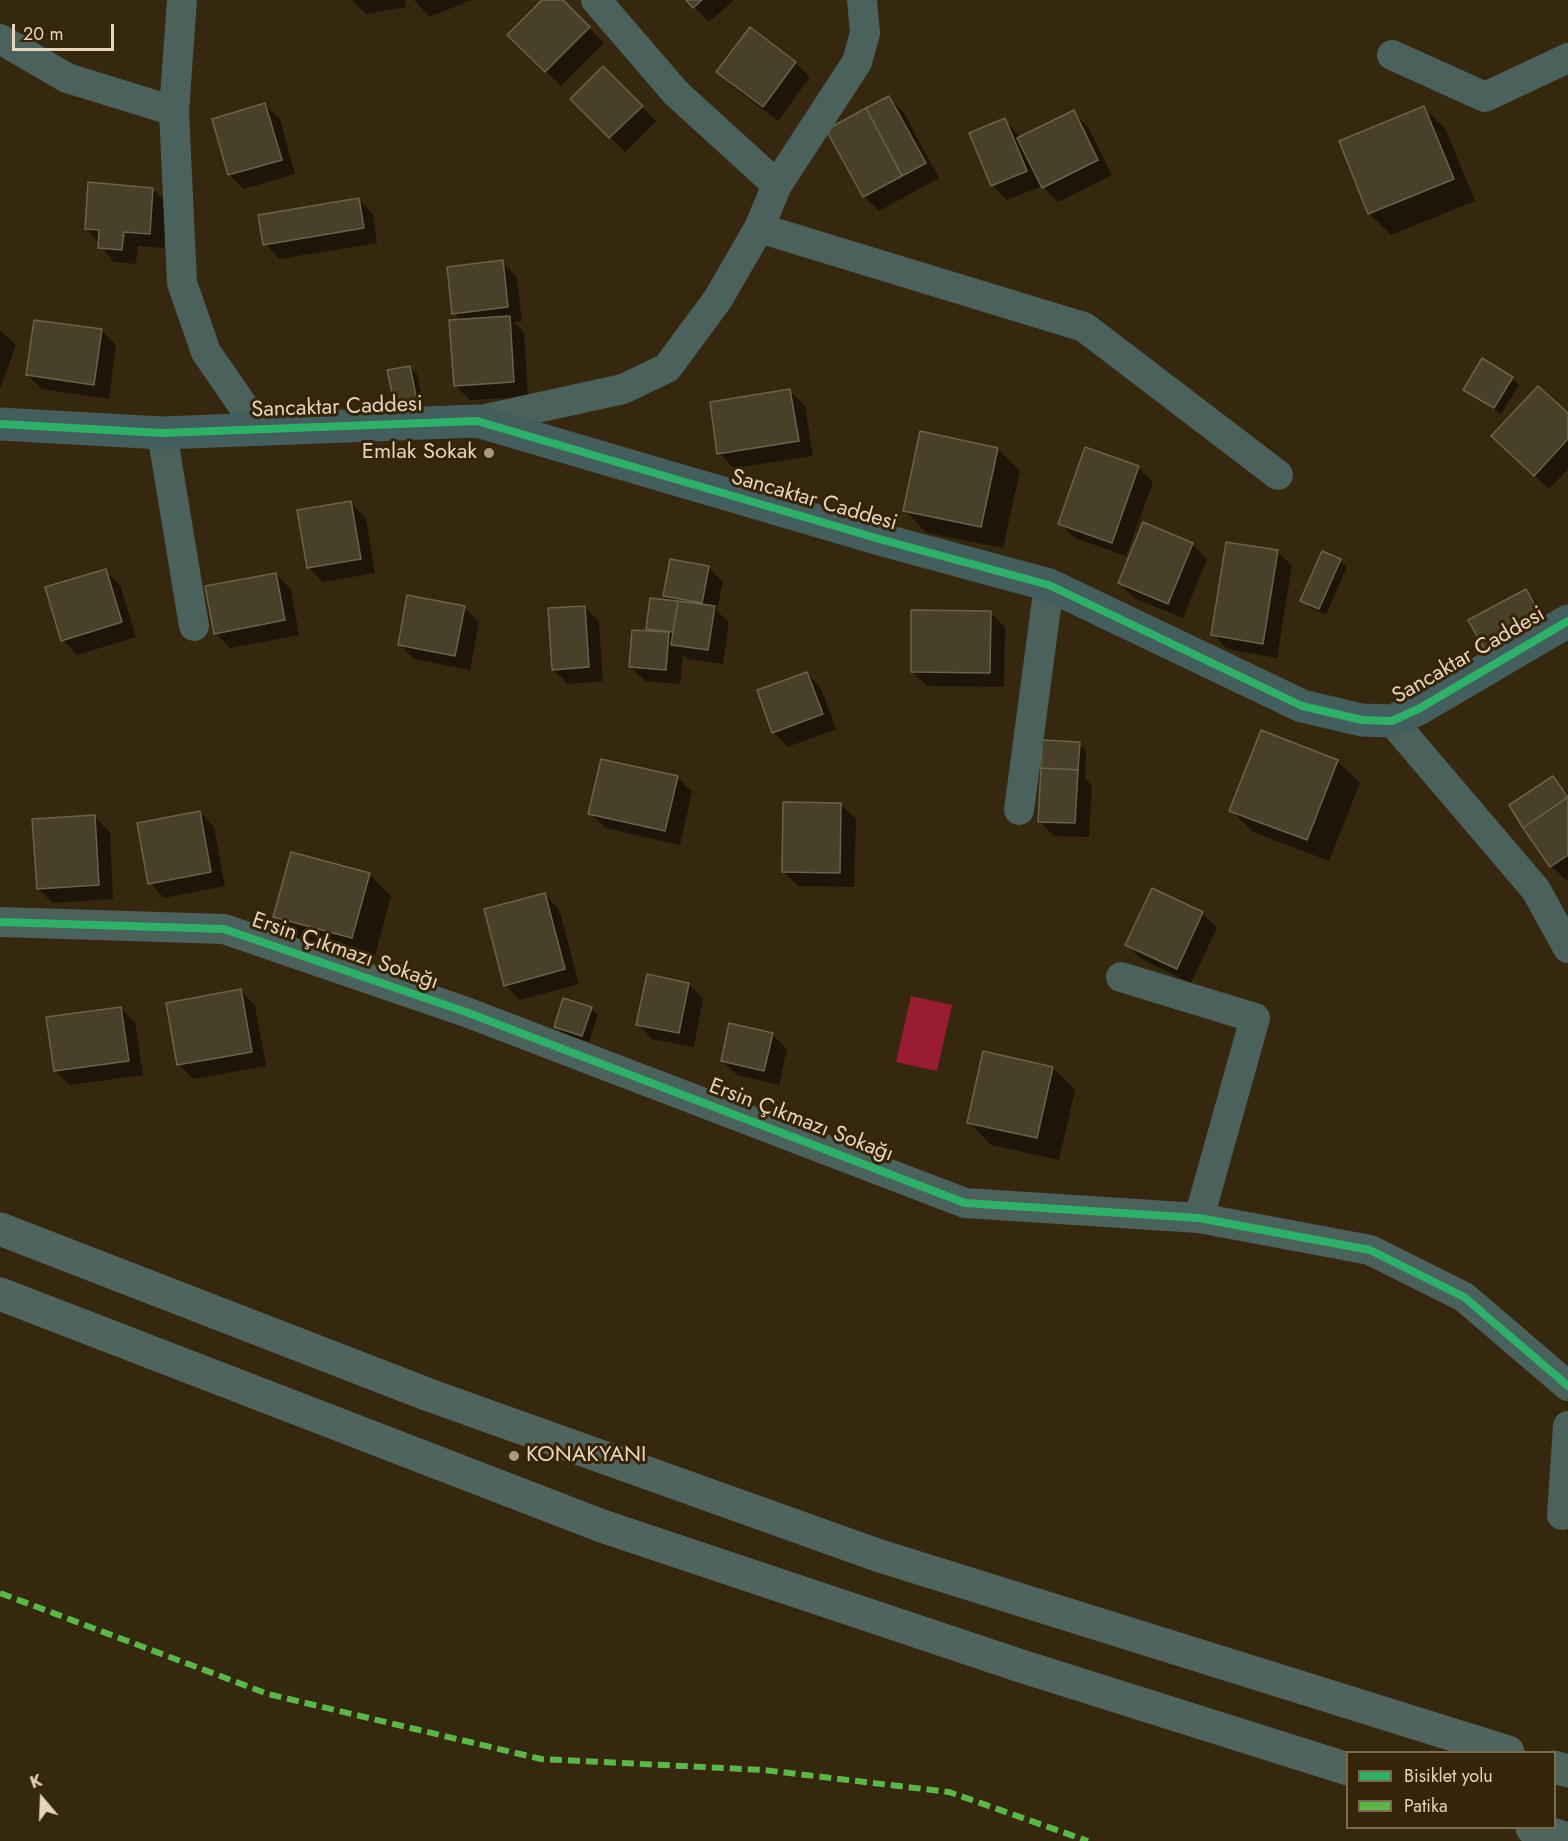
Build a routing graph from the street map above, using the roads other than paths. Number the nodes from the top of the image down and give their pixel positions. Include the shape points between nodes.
1 (182, 0) edge
2 (596, 0) edge
3 (862, 0) edge
4 (0, 39) edge
5 (1392, 56) dead end
6 (1568, 58) edge
7 (174, 111) junction
8 (777, 185) junction
9 (759, 228) junction
10 (477, 421) junction
11 (0, 424) edge
12 (259, 429) junction
13 (162, 433) junction
14 (1278, 475) dead end
15 (1049, 585) junction
16 (1568, 621) edge
17 (194, 626) dead end
18 (1392, 721) junction
19 (1019, 810) dead end
20 (0, 922) edge
21 (1568, 948) edge
22 (1121, 977) dead end
23 (1198, 1218) junction
24 (0, 1229) edge
25 (0, 1294) edge
26 (1568, 1386) edge
27 (1568, 1426) edge
28 (1562, 1515) dead end
29 (1505, 1751) edge
30 (1346, 1769) edge
31 (1538, 1829) edge
32 (1568, 1839) edge

1 - 7 street
2 - 8 street via 676,93
3 - 8 street via 865,33 857,62
4 - 7 street via 67,78
5 - 6 street via 1485,98
7 - 12 street via 182,283 206,352
8 - 9 street
9 - 10 street via 718,299 667,369 623,389
9 - 14 street via 1084,327
10 - 12 street, Sancaktar Caddesi
10 - 15 street, Sancaktar Caddesi
11 - 13 street, Sancaktar Caddesi
12 - 13 street, Sancaktar Caddesi
13 - 17 street
15 - 18 street, Sancaktar Caddesi via 1302,706 1362,720
15 - 19 street
16 - 18 street, Sancaktar Caddesi
18 - 21 street via 1536,890
20 - 23 street, Ersin Çıkmazı Sokağı via 224,929 466,1012 965,1203
22 - 23 street via 1255,1018
23 - 26 street, Ersin Çıkmazı Sokağı via 1370,1251 1464,1297
24 - 29 highway via 429,1395 877,1555
25 - 30 highway via 602,1526 1021,1666
27 - 28 street
31 - 32 highway

